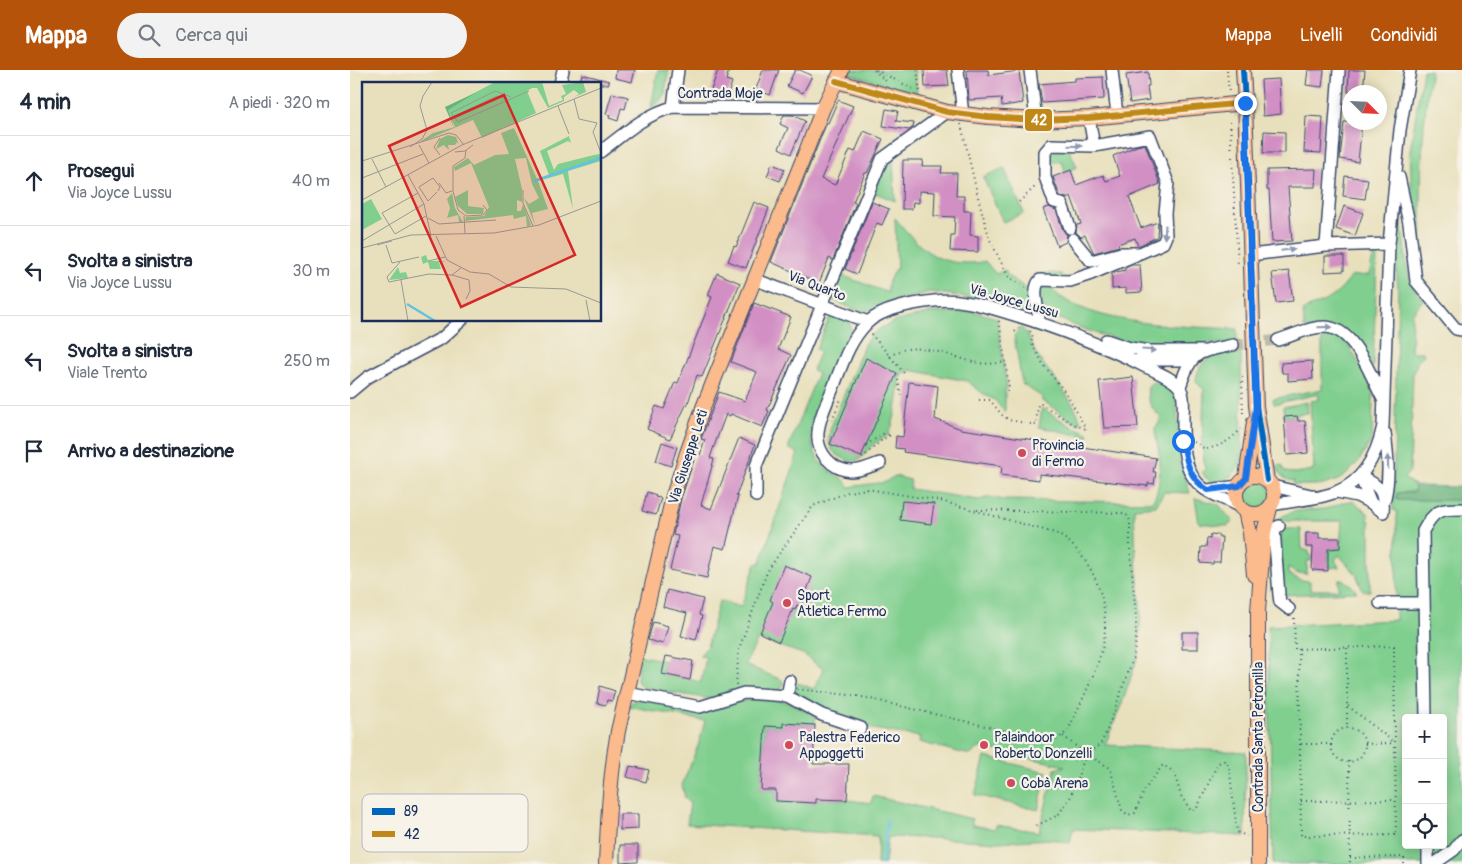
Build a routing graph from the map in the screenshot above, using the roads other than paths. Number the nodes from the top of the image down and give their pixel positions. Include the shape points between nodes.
1 (678, 70) edge
2 (958, 70) edge
3 (1030, 70) edge
4 (1112, 70) edge
5 (1242, 70) edge
6 (1339, 70) edge
7 (1410, 70) edge
8 (839, 75) edge
9 (1245, 103) junction
10 (673, 107) junction
11 (824, 108) junction
12 (947, 112) junction
13 (963, 115) junction
14 (1117, 115) junction
15 (1089, 118) junction
16 (1036, 120) junction
17 (1094, 146) junction
18 (601, 151) edge
19 (1396, 166) junction
20 (1389, 244) junction
21 (1326, 246) junction
22 (1140, 253) junction
23 (1250, 255) junction
24 (754, 279) junction
25 (821, 304) junction
26 (461, 321) edge
27 (1039, 322) junction
28 (872, 326) junction
29 (1462, 330) edge
30 (1084, 338) junction
31 (1278, 340) tunnel mouth
32 (1234, 345) tunnel mouth
33 (1198, 354) junction
34 (1131, 359) junction
35 (1180, 387) junction
36 (350, 392) edge
37 (1384, 401) junction
38 (1256, 406) junction
39 (1383, 426) junction
40 (880, 462) dead end
41 (1360, 476) junction
42 (1243, 482) junction
43 (1269, 483) junction
44 (1208, 490) junction
45 (1337, 492) junction
46 (756, 496) dead end
47 (1320, 497) junction
48 (1385, 498) junction
49 (1371, 503) junction
50 (1271, 506) junction
51 (1242, 509) junction
52 (1462, 509) edge
53 (1278, 526) dead end
54 (1380, 603) dead end
55 (1424, 603) junction
56 (1258, 611) junction
57 (1291, 612) road end
58 (627, 693) junction
59 (1426, 714) edge
60 (861, 728) dead end
61 (1462, 840) edge
62 (1428, 849) edge
63 (606, 864) edge
64 (1258, 864) edge
65 (1428, 864) edge
66 (1434, 864) edge

1 - 10 street
2 - 13 street
3 - 16 street
4 - 14 street
5 - 9 main road
6 - 21 street
7 - 19 street
8 - 11 main road, Via Giuseppe Leti
8 - 12 main road
9 - 14 main road
9 - 23 main road
10 - 11 street, Contrada Moje
10 - 18 street, Contrada Moje via 657,111 639,122
11 - 24 main road, Via Giuseppe Leti
12 - 13 main road
12 - 25 street via 882,159
13 - 16 main road
14 - 15 main road
15 - 16 main road
15 - 17 street
17 -> 22 street via 1150,136 1168,183 1166,236 1163,243
22 -> 17 street via 1092,261 1072,234 1062,204 1054,202 1046,177 1045,152 1051,145
19 - 20 street
19 - 29 street via 1409,223 1416,281 1456,329
20 - 21 street
20 - 37 street
23 -> 21 street
22 - 27 street via 1070,281 1040,280 1035,292
23 - 38 main road
24 - 25 street, Via Quarto
24 - 58 main road, Via Giuseppe Leti via 704,404 674,496
25 - 28 street, Via Quarto
25 - 46 street via 756,466
26 - 36 street via 442,338 368,378
27 - 28 street, Via Joyce Lussu via 977,304 935,300 886,312
27 - 30 street, Via Joyce Lussu
28 - 40 street, Via Joyce Lussu via 856,336 848,350 817,434 820,450 828,462 840,468 851,471
30 -> 33 street via 1098,338 1149,351
30 - 34 street, Via Joyce Lussu
31 -> 37 street via 1309,329 1335,327 1348,337 1362,358
32 - 33 street
33 - 34 street via 1180,360
33 - 35 street via 1187,366
34 - 35 street, Via Joyce Lussu via 1166,376
35 - 44 street via 1186,462 1193,478
37 - 39 street
38 - 42 main road
38 - 43 main road
39 - 41 street via 1379,446
48 -> 39 street via 1388,457
41 - 45 street
41 - 48 street via 1371,481
41 - 49 street
42 - 43 main road via 1258,476
42 - 44 street
42 - 51 main road via 1236,492
43 - 47 street
43 - 50 main road via 1274,495
44 - 51 street
45 - 47 street
45 - 49 street
47 - 50 street
48 - 49 street via 1383,512
50 - 51 main road via 1259,514
50 - 56 main road, Contrada Santa Petronilla via 1264,532
51 - 56 main road, Contrada Santa Petronilla via 1250,532
52 - 55 street via 1444,509 1431,517 1423,531
53 - 57 street via 1274,529 1280,602
54 - 55 street
55 - 59 street
56 - 64 main road, Contrada Santa Petronilla
58 - 60 street via 700,707 744,693 788,689 822,715
58 - 63 main road, Via Giuseppe Leti via 612,762
61 - 66 street
62 - 65 street

